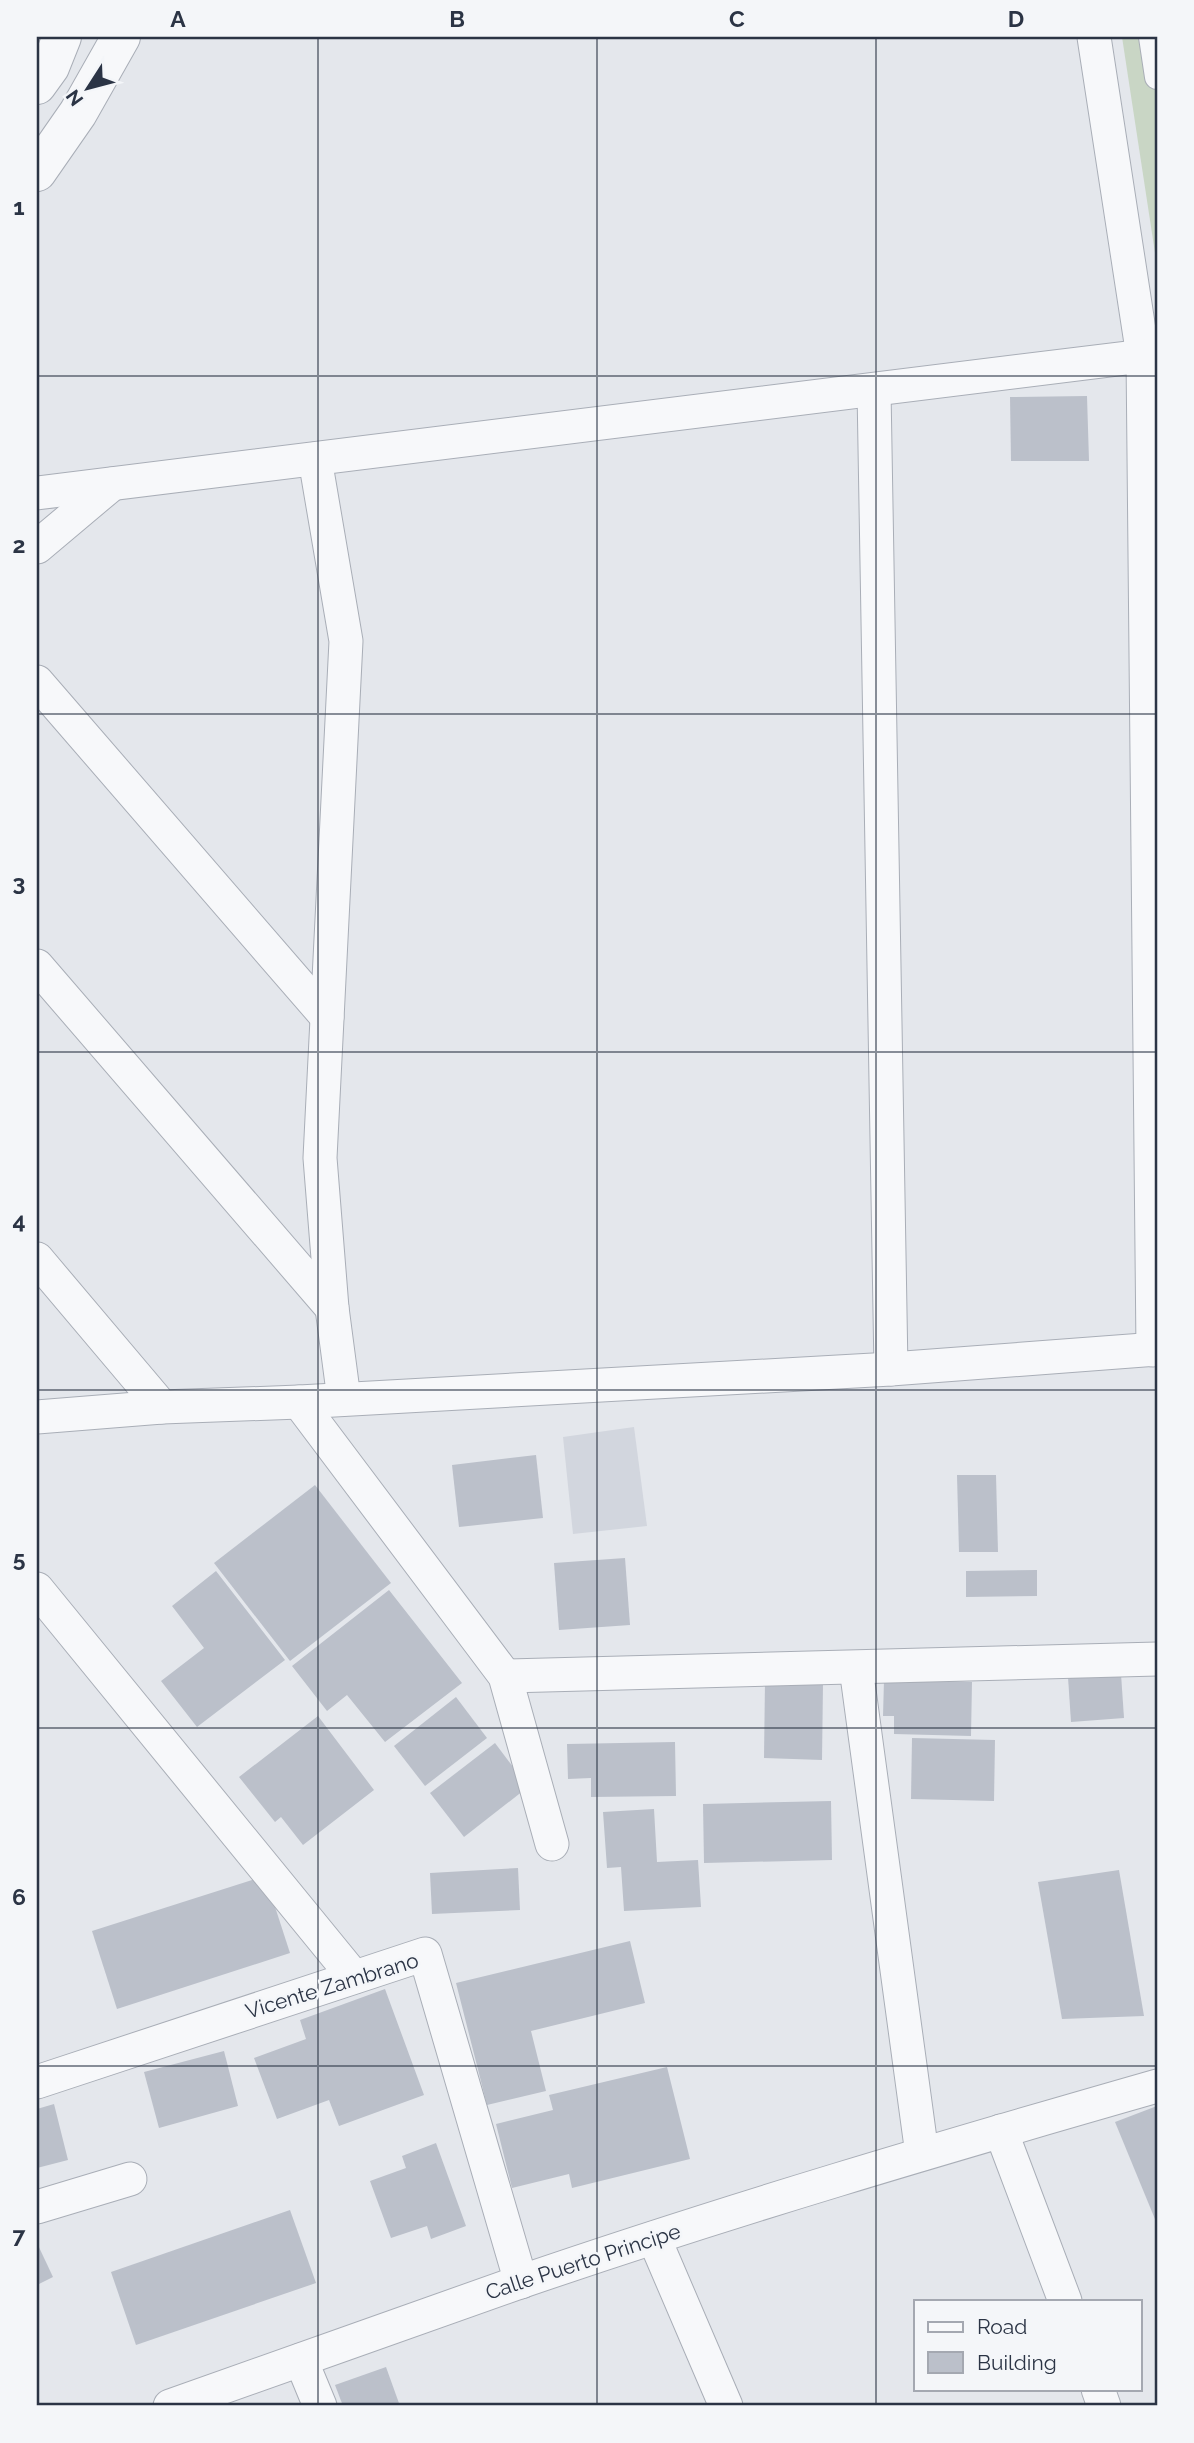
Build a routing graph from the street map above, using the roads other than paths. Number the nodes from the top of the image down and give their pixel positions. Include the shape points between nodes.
1 (62, 37) edge
2 (121, 37) edge
3 (1094, 37) edge
4 (1151, 37) edge
5 (1157, 77) edge
6 (37, 85) edge
7 (37, 172) edge
8 (1146, 341) edge
9 (874, 390) junction
10 (1151, 402) edge
11 (315, 459) junction
12 (112, 484) junction
13 (37, 492) edge
14 (37, 547) edge
15 (37, 682) edge
16 (37, 966) edge
17 (327, 1017) junction
18 (37, 1259) edge
19 (332, 1308) junction
20 (1155, 1349) edge
21 (891, 1368) junction
22 (344, 1399) junction
23 (299, 1402) junction
24 (162, 1407) junction
25 (37, 1417) edge
26 (37, 1589) edge
27 (1157, 1659) edge
28 (856, 1668) junction
29 (505, 1676) junction
30 (552, 1844) dead end
31 (354, 1977) junction
32 (37, 2082) edge
33 (1157, 2086) edge
34 (1001, 2131) junction
35 (922, 2154) junction
36 (130, 2179) dead end
37 (37, 2207) edge
38 (654, 2238) junction
39 (521, 2282) junction
40 (1065, 2300) edge
41 (302, 2360) junction
42 (170, 2406) edge
43 (320, 2406) edge
44 (726, 2406) edge

1 - 6 street
2 - 7 street via 79,113
3 - 8 street
4 - 5 street
8 - 9 street
8 - 10 street
9 - 11 street
9 - 21 street
10 - 20 street
11 - 12 street
11 - 17 street via 346,641
12 - 13 street
12 - 14 street
15 - 17 street
16 - 19 street
17 - 19 street via 320,1158
18 - 24 street
19 - 22 street
20 - 21 street
21 - 22 street
22 - 23 street
23 - 24 street
23 - 29 street
24 - 25 street
26 - 31 street
27 - 28 street
28 - 29 street
28 - 35 street
29 - 30 street
31 - 32 street, Vicente Zambrano
31 - 39 street, Vicente Zambrano via 425,1954
33 - 34 street, Calle Puerto Principe
34 - 35 street, Calle Puerto Principe
34 - 40 street
35 - 38 street, Calle Puerto Principe
36 - 37 street
38 - 39 street, Calle Puerto Principe
38 - 44 street
39 - 41 street, Calle Puerto Principe
41 - 42 street, Calle Puerto Principe
41 - 43 street

